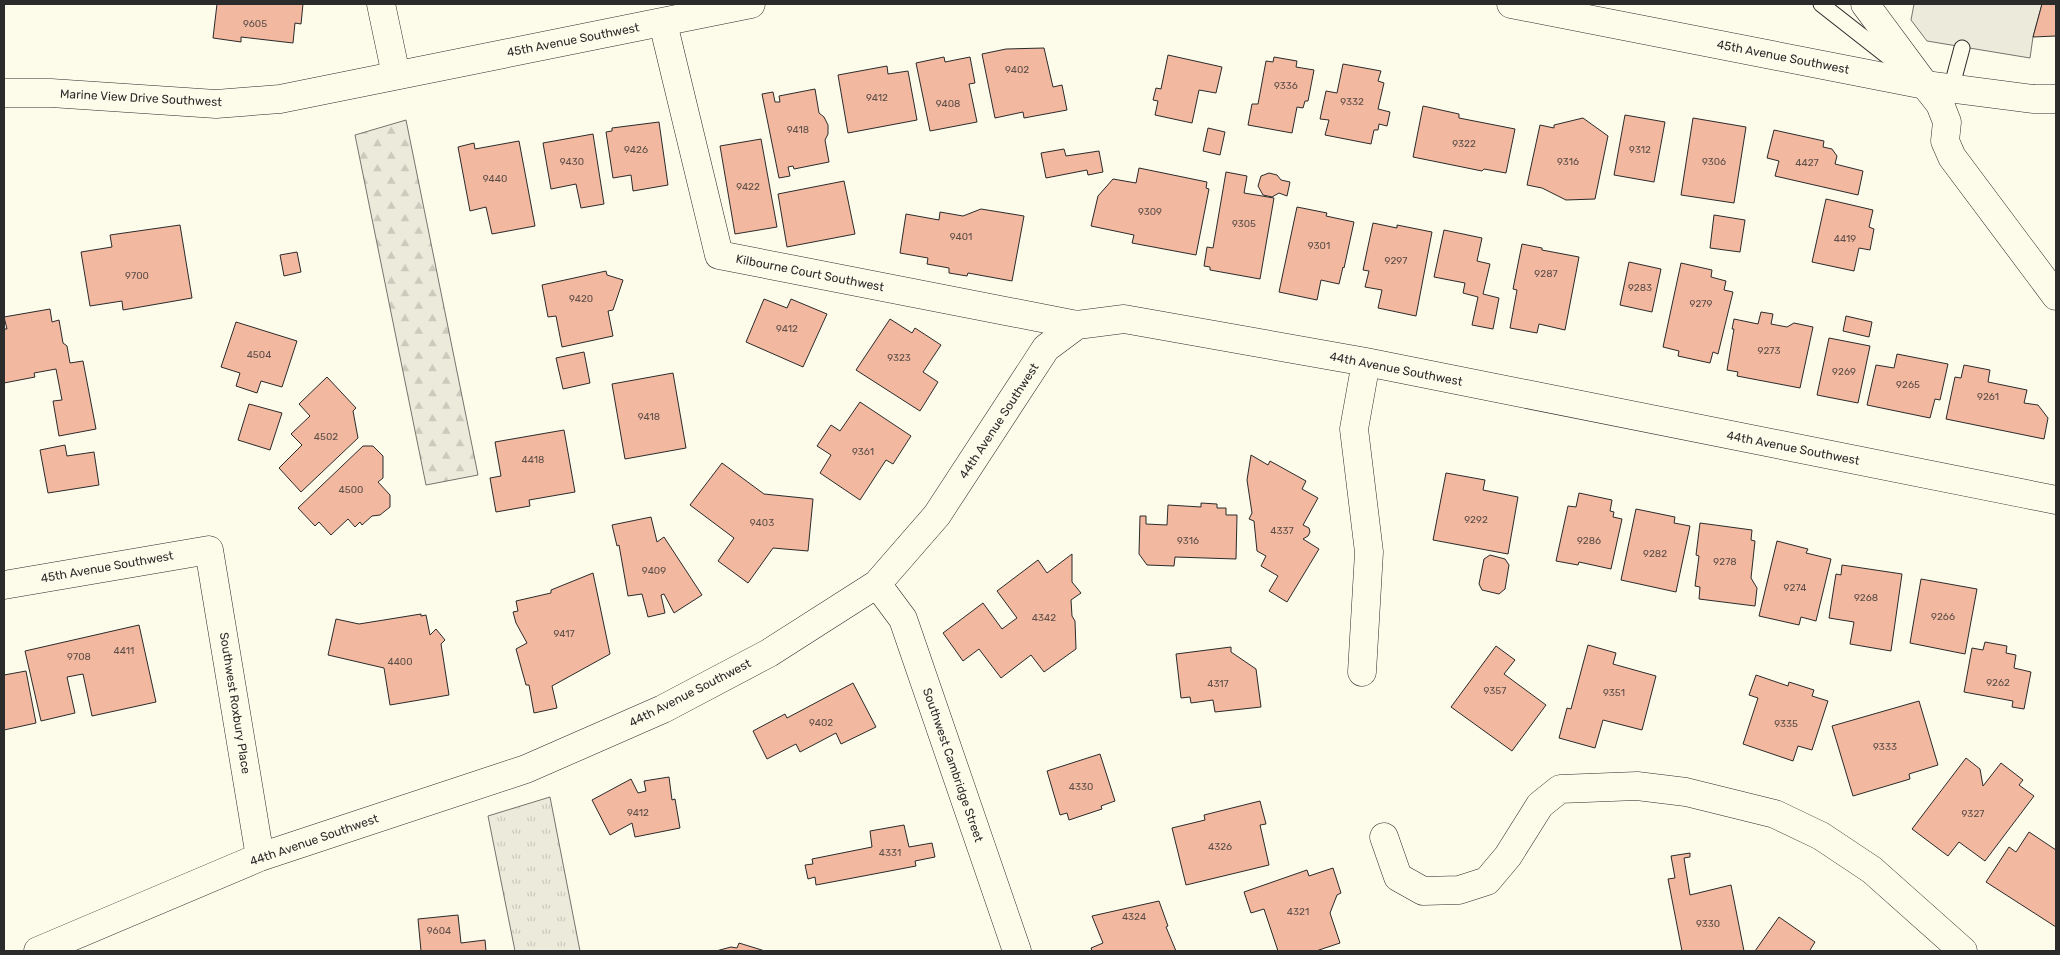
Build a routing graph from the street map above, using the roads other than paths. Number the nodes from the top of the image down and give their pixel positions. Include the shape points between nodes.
1 (381, 4) edge
2 (750, 4) edge
3 (1512, 4) edge
4 (1821, 4) edge
5 (1864, 4) edge
6 (663, 23) junction
7 (1962, 48) dead end
8 (396, 75) junction
9 (1938, 87) junction
10 (4, 92) edge
11 (2056, 99) edge
12 (2056, 296) edge
13 (1077, 325) junction
14 (1366, 362) junction
15 (2056, 500) edge
16 (209, 550) joint
17 (877, 584) junction
18 (4, 585) edge
19 (1362, 672) dead end
20 (1384, 837) dead end
21 (260, 857) junction
22 (38, 951) edge
23 (1017, 951) edge
24 (1963, 951) edge

1 - 8 street
2 - 6 street, 45th Avenue Southwest
3 - 9 street, 45th Avenue Southwest
4 - 9 lane
5 - 9 street
6 - 8 street, 45th Avenue Southwest
6 - 13 street, Kilbourne Court Southwest via 719,255
7 - 9 lane
8 - 10 street, Marine View Drive Southwest via 280,100 216,104
9 - 11 street, 45th Avenue Southwest
9 - 12 street via 1947,122 1944,141 1952,157
13 - 14 street, 44th Avenue Southwest via 1124,318
13 - 17 street, 44th Avenue Southwest via 1046,348 938,516
14 - 15 street, 44th Avenue Southwest
14 - 19 street via 1354,429 1369,552
16 - 18 street, 45th Avenue Southwest
16 - 21 street, Southwest Roxbury Place
17 - 21 street, 44th Avenue Southwest via 769,653 663,709 526,769
17 - 23 street, Southwest Cambridge Street via 903,619
20 - 24 street via 1398,877 1423,891 1458,890 1487,881 1508,856 1540,805 1560,790 1637,786 1686,792 1775,814 1820,836 1872,870
21 - 22 street, 44th Avenue Southwest

